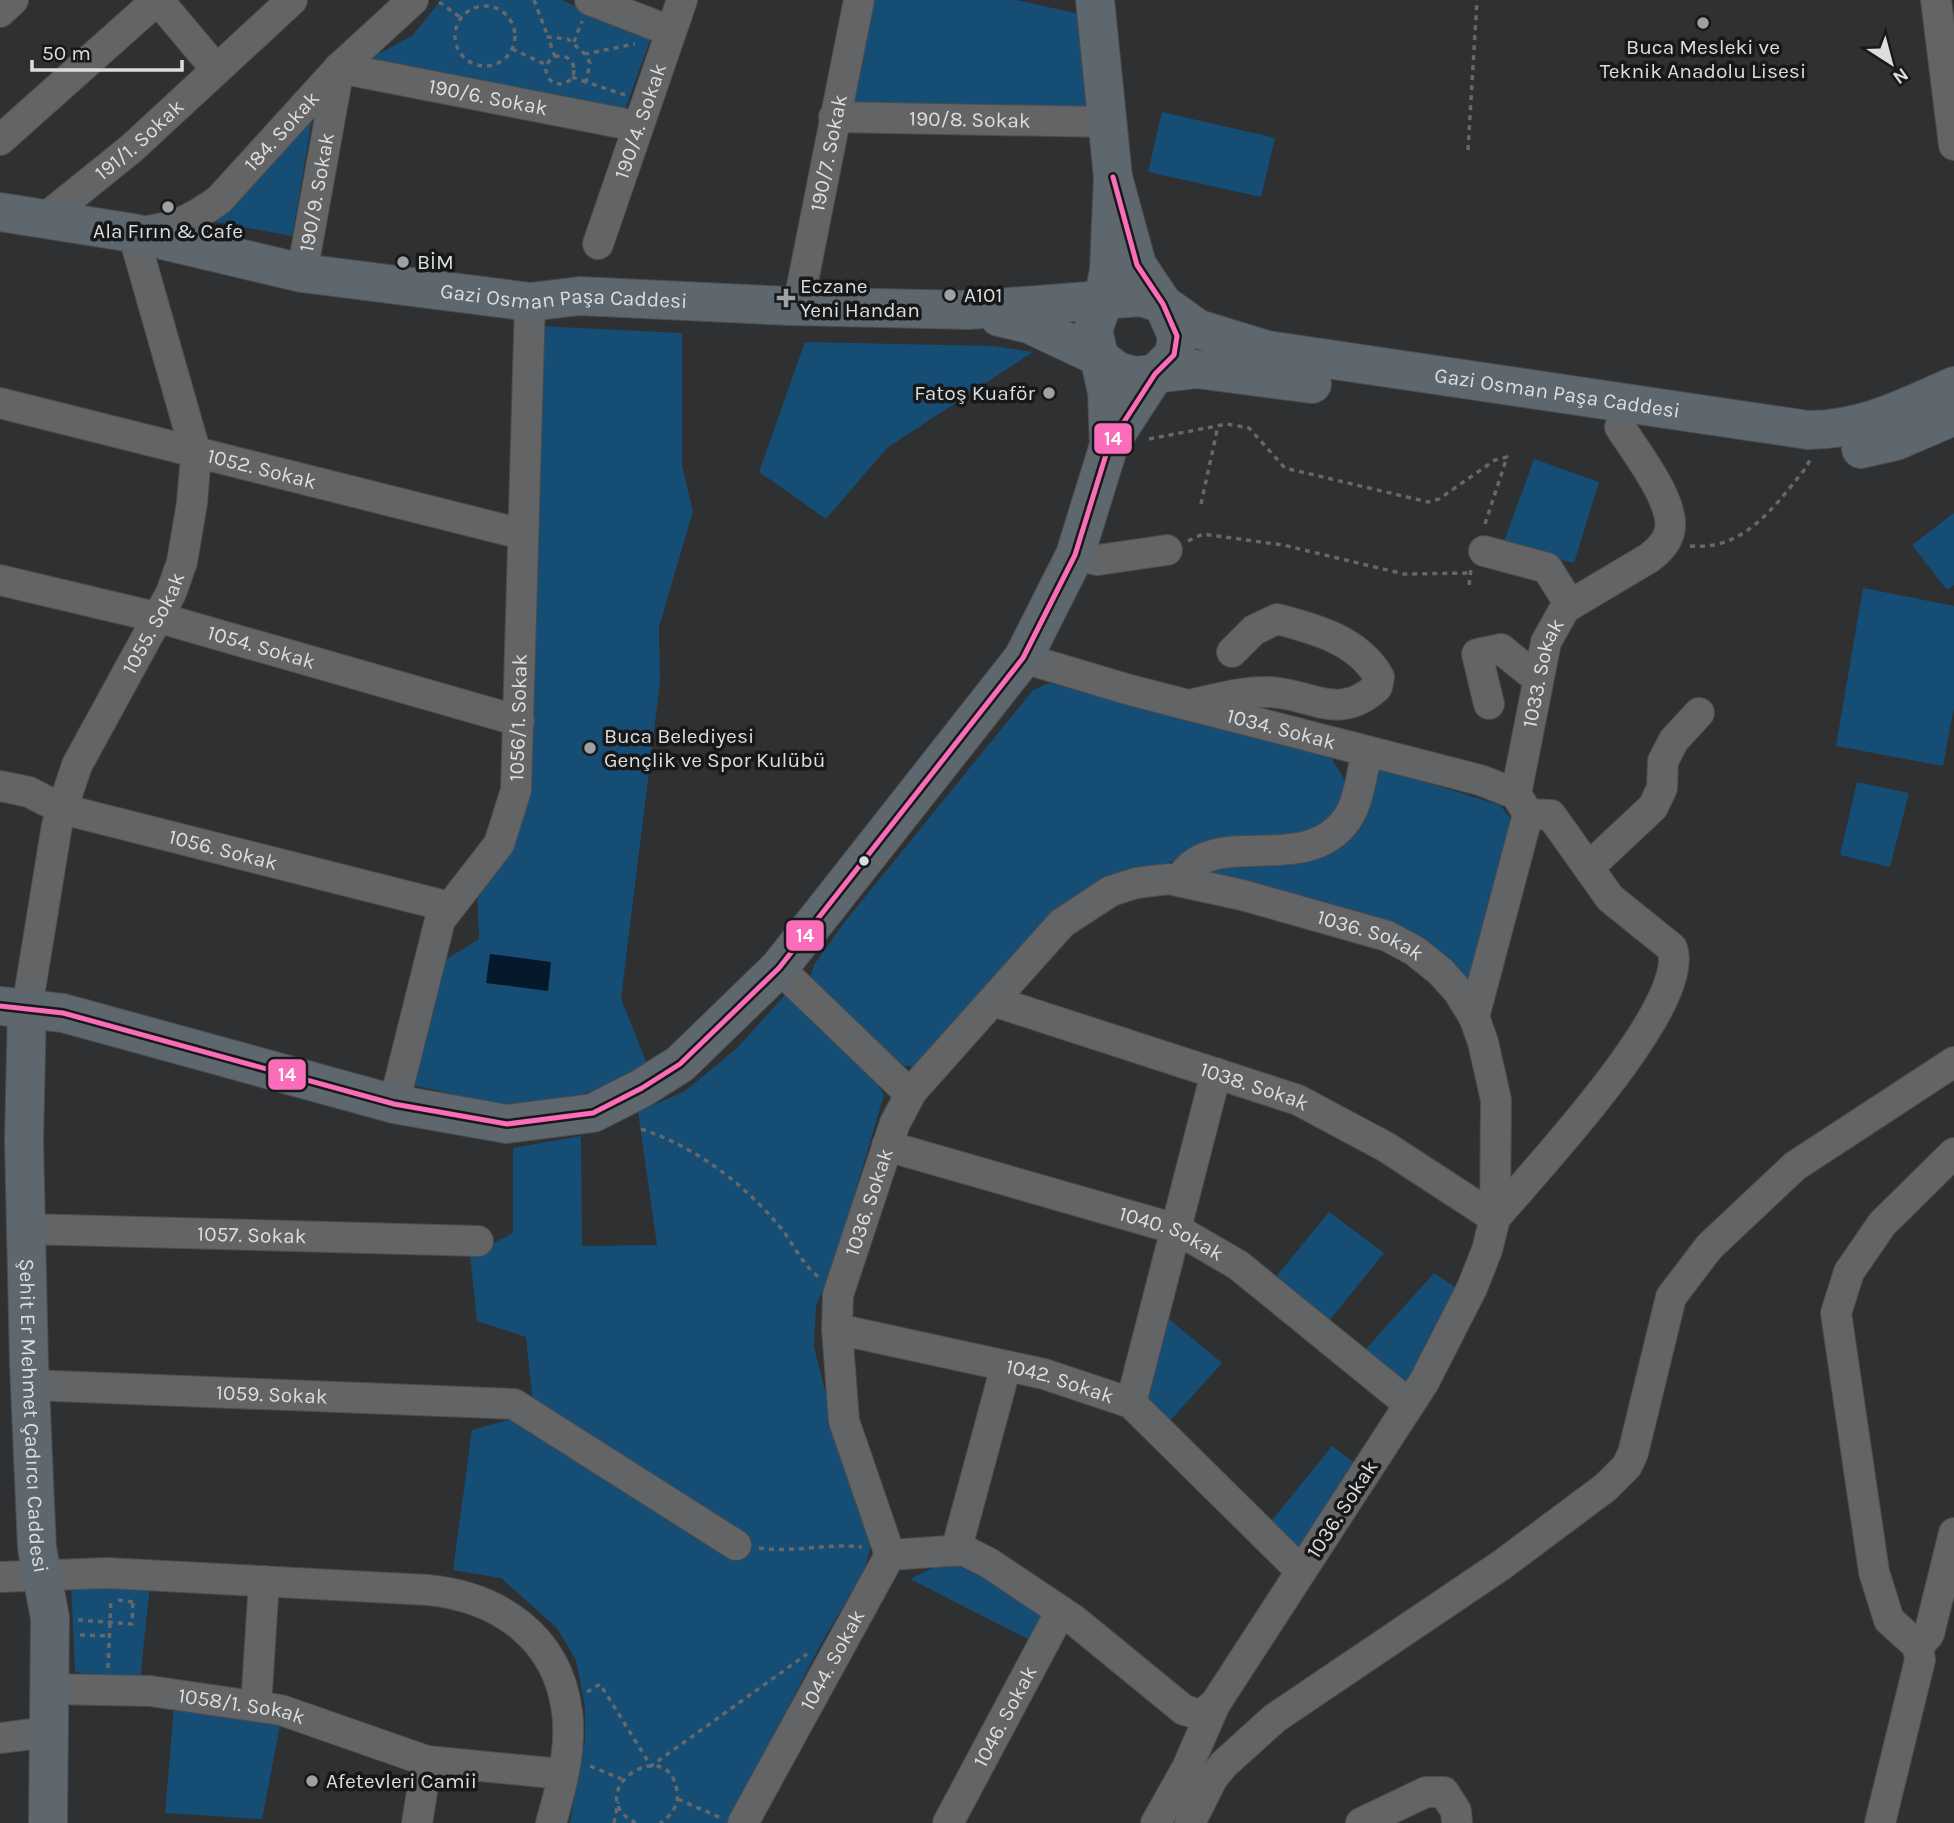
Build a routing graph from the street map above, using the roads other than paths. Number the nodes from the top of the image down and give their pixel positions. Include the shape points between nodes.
1 (13, 0) edge
2 (157, 0) edge
3 (292, 0) edge
4 (590, 0) edge
5 (682, 0) edge
6 (859, 0) edge
7 (1095, 0) edge
8 (1936, 0) edge
9 (426, 1) edge
10 (0, 12) edge
11 (670, 31) junction
12 (340, 68) junction
13 (216, 69) junction
14 (631, 116) junction
15 (834, 117) junction
16 (1106, 122) junction
17 (0, 140) edge
18 (1954, 145) edge
19 (1112, 177) junction
20 (0, 212) edge
21 (44, 219) junction
22 (133, 233) junction
23 (598, 244) dead end
24 (302, 273) junction
25 (1103, 302) junction
26 (530, 303) junction
27 (1163, 304) junction
28 (798, 306) junction
29 (969, 310) junction
30 (1099, 357) junction
31 (1155, 374) junction
32 (1954, 386) edge
33 (0, 403) edge
34 (1954, 416) edge
35 (1620, 427) junction
36 (1109, 445) junction
37 (196, 454) junction
38 (522, 534) junction
39 (1167, 550) road end
40 (1075, 555) junction
41 (1477, 562) road end
42 (0, 580) edge
43 (1570, 605) junction
44 (160, 618) junction
45 (1232, 652) dead end
46 (1023, 658) junction
47 (1538, 679) junction
48 (1489, 704) dead end
49 (1186, 705) junction
50 (1699, 713) dead end
51 (519, 721) junction
52 (1367, 751) junction
53 (0, 786) edge
54 (1522, 804) junction
55 (62, 809) junction
56 (1589, 867) junction
57 (1179, 881) junction
58 (450, 907) junction
59 (779, 968) junction
60 (993, 1001) junction
61 (13, 1007) edge
62 (1474, 1017) junction
63 (1954, 1062) edge
64 (1216, 1073) junction
65 (910, 1094) junction
66 (394, 1104) junction
67 (887, 1146) junction
68 (1954, 1153) edge
69 (1494, 1219) junction
70 (26, 1229) junction
71 (1176, 1229) junction
72 (478, 1241) dead end
73 (836, 1329) junction
74 (1006, 1366) junction
75 (30, 1385) junction
76 (1131, 1404) junction
77 (1409, 1404) junction
78 (1954, 1533) edge
79 (736, 1545) road end
80 (956, 1551) junction
81 (888, 1559) junction
82 (1301, 1571) junction
83 (41, 1575) junction
84 (0, 1577) edge
85 (264, 1581) junction
86 (1061, 1611) junction
87 (1918, 1646) junction
88 (49, 1689) junction
89 (1215, 1704) junction
90 (256, 1706) junction
91 (48, 1732) junction
92 (0, 1738) edge
93 (427, 1761) junction
94 (572, 1768) junction
95 (736, 1822) edge
96 (48, 1823) edge
97 (417, 1823) edge
98 (551, 1823) edge
99 (948, 1823) edge
100 (1156, 1823) edge
101 (1190, 1823) edge
102 (1361, 1823) edge
103 (1457, 1823) edge
104 (1880, 1823) edge

1 - 10 street
2 - 13 street
2 - 17 street
3 - 13 street, 191/1. Sokak
4 - 11 street
5 - 11 street, 190/4. Sokak
6 - 15 street, 190/7. Sokak
7 - 16 main road
8 - 18 street
9 - 12 street, 184. Sokak
11 - 14 street, 190/4. Sokak
12 - 14 street, 190/6. Sokak
12 - 22 street, 184. Sokak via 219,200 169,229
12 - 24 street, 190/9. Sokak
13 - 21 street, 191/1. Sokak via 102,174
14 - 23 street, 190/4. Sokak
15 - 16 street, 190/8. Sokak
15 - 28 street, 190/7. Sokak
16 - 19 main road
19 - 25 main road via 1109,270
19 - 27 main road via 1137,265
20 - 21 main road, Gazi Osman Paşa Caddesi
21 - 22 main road, Gazi Osman Paşa Caddesi
22 - 24 main road, Gazi Osman Paşa Caddesi
22 - 37 street, 1055. Sokak
24 - 26 main road, Gazi Osman Paşa Caddesi
25 - 27 main road via 1123,296
25 - 29 main road
25 - 30 main road via 1093,330
26 - 28 main road, Gazi Osman Paşa Caddesi via 580,296
26 - 38 street, 1056/1. Sokak
27 - 31 main road via 1178,346
27 - 32 main road, Gazi Osman Paşa Caddesi via 1198,329 1267,350 1808,430 1838,430 1882,419
28 - 29 main road, Gazi Osman Paşa Caddesi
29 - 30 main road via 1029,324
30 - 31 main road via 1117,371 1135,376
30 - 36 main road via 1107,391
31 - 35 main road, Gazi Osman Paşa Caddesi via 1197,369 1243,374
31 - 36 main road
33 - 37 street, 1052. Sokak via 149,438
34 - 35 main road, Gazi Osman Paşa Caddesi via 1896,441 1844,453
35 - 43 street, 1033. Sokak via 1660,491 1671,516 1669,534 1656,551
36 - 40 main road
37 - 38 street, 1052. Sokak
37 - 44 street, 1055. Sokak via 188,536
38 - 51 street, 1056/1. Sokak
39 - 40 street via 1098,561
40 - 46 main road
41 - 43 street via 1547,568
42 - 44 street, 1054. Sokak
43 - 47 street, 1033. Sokak via 1546,642
44 - 51 street, 1054. Sokak
44 - 55 street, 1055. Sokak via 77,765
45 - 49 street via 1254,631 1277,619 1351,647 1373,666 1379,677 1377,687 1354,703 1336,706 1268,692
46 - 49 street, 1034. Sokak
46 - 59 main road
47 - 48 street via 1501,649 1477,654
47 - 54 street, 1033. Sokak
49 - 52 street, 1034. Sokak
50 - 56 street via 1674,740 1663,761 1662,788 1653,807
51 - 58 street, 1056/1. Sokak via 516,790 499,844
52 - 54 street, 1034. Sokak via 1480,780
52 - 57 street via 1350,817 1337,832 1293,850 1207,854 1187,866
53 - 55 street, 1056. Sokak via 29,792
54 - 56 street, 1034. Sokak via 1551,815
54 - 62 street, 1033. Sokak
55 - 58 street, 1056. Sokak
55 - 61 street, 1055. Sokak
56 - 69 street via 1610,898 1672,948 1675,974 1663,1004 1624,1061
57 - 60 street, 1036. Sokak via 1136,883 1088,904 1062,923
57 - 62 street, 1036. Sokak via 1387,936 1441,972
58 - 66 street, 1056/1. Sokak via 440,920
59 - 65 street
59 - 66 main road via 680,1064 593,1113 507,1124
60 - 64 street, 1038. Sokak
60 - 65 street, 1036. Sokak
61 - 66 main road via 63,1013
61 - 70 main road, Şehit Er Mehmet Çadırcı Caddesi
62 - 69 street, 1036. Sokak via 1496,1100
63 - 101 street via 1795,1166 1709,1247 1671,1297 1633,1453 1606,1487 1503,1564 1275,1718 1212,1779
64 - 69 street, 1038. Sokak via 1298,1100 1385,1147
64 - 71 street
65 - 67 street, 1036. Sokak
67 - 71 street, 1040. Sokak
67 - 73 street, 1036. Sokak via 840,1289
68 - 87 street via 1882,1224 1849,1272 1836,1313 1874,1572 1889,1620
69 - 77 street, 1036. Sokak via 1488,1250 1472,1288
70 - 72 street, 1057. Sokak
70 - 75 main road, Şehit Er Mehmet Çadırcı Caddesi
71 - 76 street
71 - 77 street, 1040. Sokak via 1238,1265
73 - 74 street, 1042. Sokak
73 - 81 street, 1036. Sokak via 844,1421
74 - 76 street, 1042. Sokak
74 - 80 street
75 - 79 street, 1059. Sokak via 514,1404
75 - 83 main road, Şehit Er Mehmet Çadırcı Caddesi
76 - 82 street, 1042. Sokak
77 - 82 street, 1036. Sokak
78 - 87 street via 1929,1634
80 - 81 street
80 - 86 street via 989,1563
81 - 95 street, 1044. Sokak
82 - 89 street, 1036. Sokak
83 - 84 street
83 - 85 street via 107,1573
83 - 88 main road, Şehit Er Mehmet Çadırcı Caddesi via 50,1618
85 - 90 street
85 - 94 street via 460,1593 498,1610 542,1648 561,1686
86 - 89 street via 1184,1710 1201,1715
86 - 99 street, 1046. Sokak
87 - 104 street via 1920,1660
88 - 90 street, 1058/1. Sokak via 150,1690
88 - 91 main road, Şehit Er Mehmet Çadırcı Caddesi
89 - 100 street, 1036. Sokak
90 - 93 street, 1058/1. Sokak via 281,1710
91 - 92 street
91 - 96 main road, Şehit Er Mehmet Çadırcı Caddesi
93 - 94 street, 1058/1. Sokak
93 - 97 street
94 - 98 street
102 - 103 street via 1426,1792 1444,1792 1456,1811

